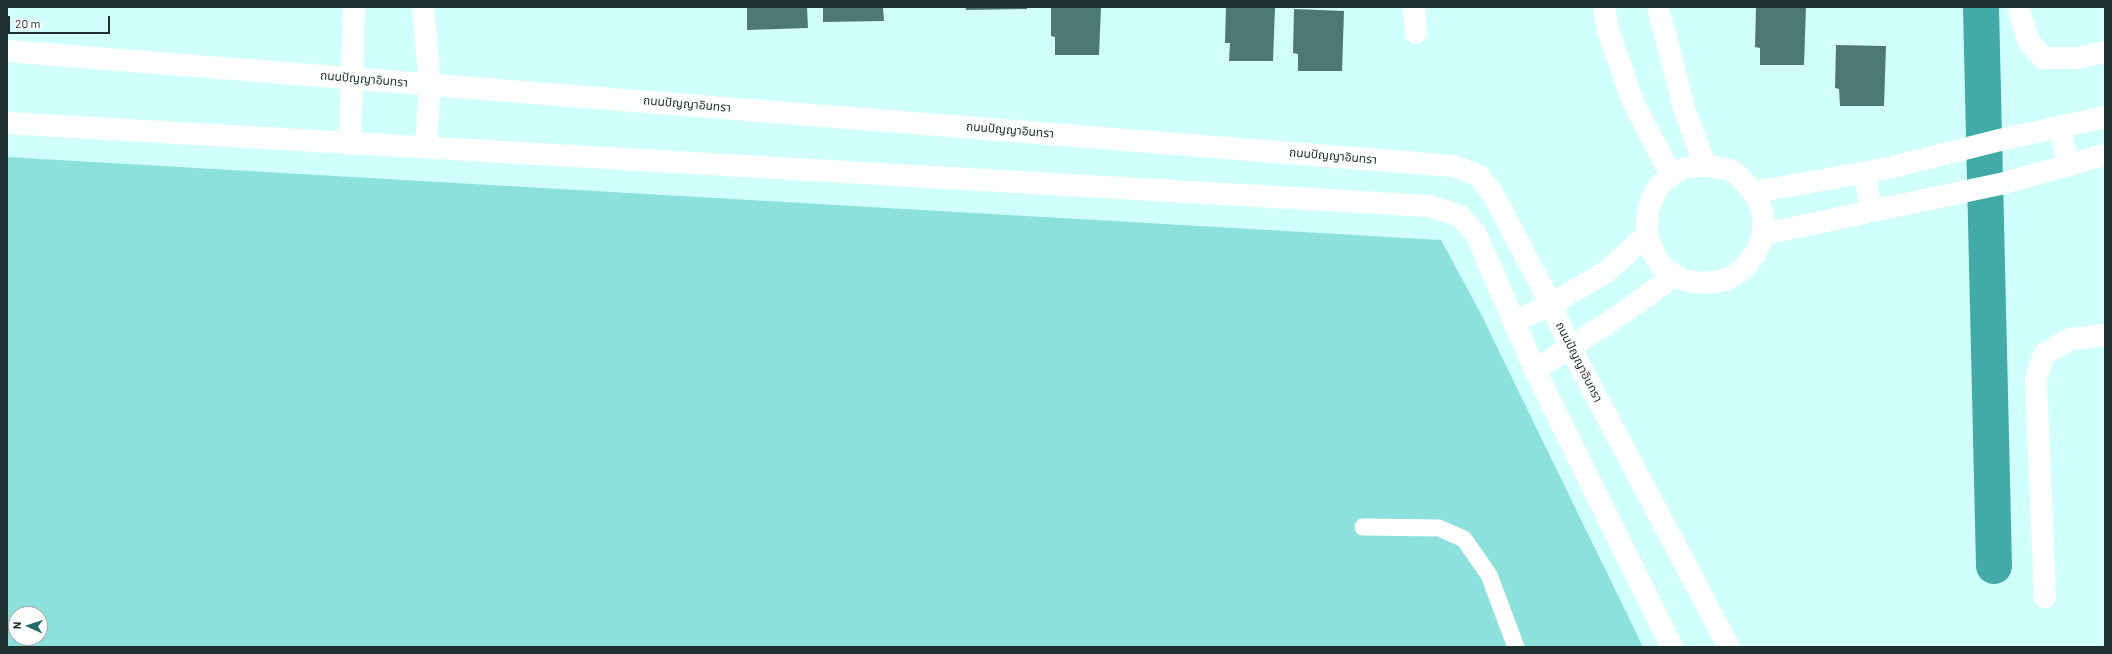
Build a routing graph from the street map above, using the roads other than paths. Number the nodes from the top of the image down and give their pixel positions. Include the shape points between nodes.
1 (354, 7) edge
2 (423, 7) edge
3 (1414, 7) edge
4 (1604, 7) edge
5 (1658, 7) edge
6 (2018, 7) edge
7 (1416, 33) dead end
8 (7, 51) edge
9 (2105, 52) edge
10 (352, 78) junction
11 (430, 84) junction
12 (2105, 117) edge
13 (7, 123) edge
14 (2060, 127) junction
15 (350, 144) junction
16 (426, 146) junction
17 (2105, 155) edge
18 (1705, 164) junction
19 (2068, 165) junction
20 (1864, 172) junction
21 (1671, 175) junction
22 (1755, 192) junction
23 (1872, 211) junction
24 (1764, 234) junction
25 (1647, 235) junction
26 (1675, 275) junction
27 (1551, 304) junction
28 (1514, 322) junction
29 (2105, 335) edge
30 (1570, 347) junction
31 (1535, 370) junction
32 (1363, 527) dead end
33 (2045, 597) dead end
34 (1516, 647) edge
35 (1672, 647) edge
36 (1729, 647) edge

1 - 10 street
2 - 11 street
3 - 7 street
4 - 21 street via 1608,30 1633,102
5 - 18 street via 1684,108
6 - 9 street via 2029,42 2042,58 2076,58
8 - 10 street, ถนนปัญญาอินทรา
10 - 11 street, ถนนปัญญาอินทรา
10 - 15 street
11 - 16 street
11 - 27 street, ถนนปัญญาอินทรา via 1453,166 1478,175 1493,194
12 - 14 street
13 - 15 street
14 - 19 street
14 - 20 street
15 - 16 street
16 - 28 street via 1429,206 1460,216 1476,234
17 - 19 street
18 - 21 street
18 - 22 street via 1734,172
19 - 23 street via 2000,184
20 - 22 street
20 - 23 street
21 - 25 street via 1656,192 1647,213
22 - 24 street via 1763,212
23 - 24 street
24 - 26 street via 1756,255 1740,272 1720,282 1696,283
25 - 26 street via 1656,258
25 - 27 street via 1606,272
26 - 30 street
27 - 28 street
27 - 30 street, ถนนปัญญาอินทรา
28 - 31 street
29 - 33 street via 2070,339 2044,354 2036,380
30 - 31 street
30 - 36 street, ถนนปัญญาอินทรา
31 - 35 street
32 - 34 lane via 1439,528 1464,539 1488,574

